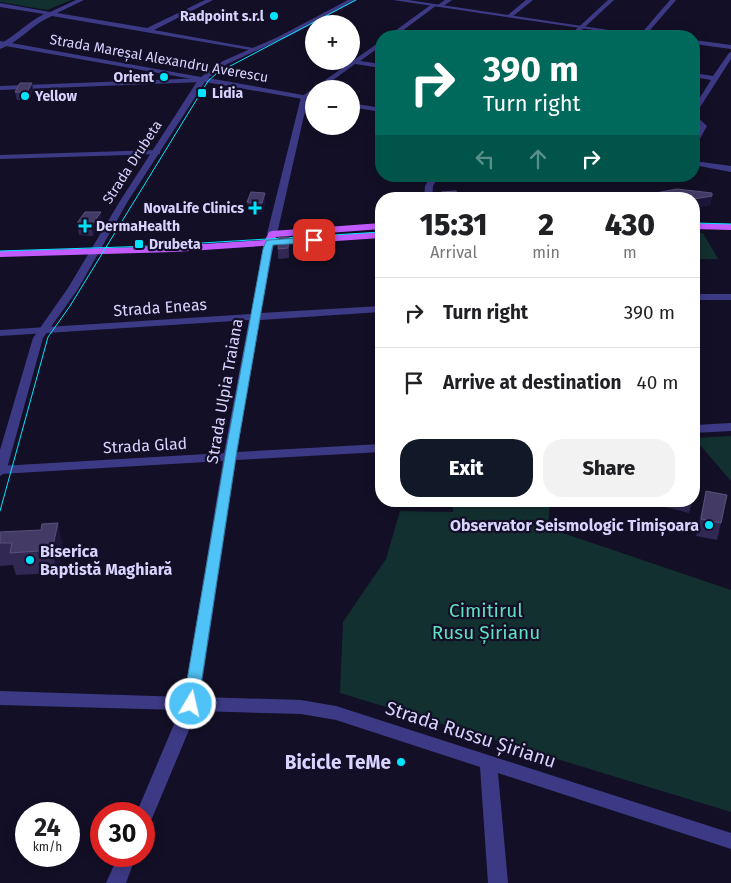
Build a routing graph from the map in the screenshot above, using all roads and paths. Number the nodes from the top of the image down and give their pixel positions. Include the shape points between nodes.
1 (81, 0) edge
2 (210, 0) edge
3 (352, 0) edge
4 (396, 0) edge
5 (449, 0) edge
6 (530, 0) edge
7 (611, 0) edge
8 (673, 0) edge
9 (0, 4) edge
10 (437, 6) junction
11 (51, 13) junction
12 (510, 16) junction
13 (583, 27) junction
14 (150, 29) junction
15 (400, 30) edge
16 (579, 30) edge
17 (603, 30) edge
18 (647, 30) edge
19 (700, 43) edge
20 (2, 45) edge
21 (375, 47) edge
22 (731, 47) edge
23 (256, 49) junction
24 (731, 54) edge
25 (360, 58) edge
26 (360, 63) edge
27 (375, 65) edge
28 (343, 70) edge
29 (700, 76) edge
30 (716, 79) junction
31 (202, 80) junction
32 (329, 80) edge
33 (0, 88) edge
34 (304, 97) joint
35 (700, 105) edge
36 (360, 106) edge
37 (375, 109) edge
38 (157, 152) junction
39 (0, 157) edge
40 (700, 164) edge
41 (731, 169) edge
42 (700, 218) edge
43 (731, 219) edge
44 (700, 226) edge
45 (375, 227) edge
46 (731, 227) edge
47 (375, 235) edge
48 (270, 238) junction
49 (94, 251) junction
50 (0, 254) edge
51 (700, 297) edge
52 (731, 297) edge
53 (375, 309) edge
54 (254, 318) junction
55 (43, 331) junction
56 (0, 334) edge
57 (731, 427) edge
58 (700, 429) edge
59 (375, 448) edge
60 (230, 456) junction
61 (0, 471) edge
62 (0, 698) edge
63 (191, 704) junction
64 (488, 761) junction
65 (150, 802) edge
66 (731, 841) edge
67 (123, 867) edge
68 (116, 883) edge
69 (498, 883) edge

1 - 11 street
2 - 14 street
3 - 23 street, Strada Drubeta
4 - 10 street
5 - 10 street
6 - 12 street
7 - 13 street
8 - 18 street
9 - 11 street
10 - 12 street
10 - 15 street
11 - 14 street
11 - 20 street
12 - 13 street
13 - 16 street
13 - 17 street
14 - 23 street
19 - 22 street
20 - 31 street, Strada Mareșal Alexandru Averescu
21 - 25 street
23 - 31 street, Strada Drubeta via 210,72
24 - 30 street
26 - 27 street
28 - 32 street
29 - 30 street
30 - 35 street
31 - 33 street
31 - 34 street, Strada Mareșal Alexandru Averescu
31 - 38 street, Strada Drubeta
34 - 48 street, Strada Ulpia Traiana
36 - 37 street
38 - 39 street
38 - 49 street, Strada Drubeta
40 - 41 street
42 - 43 main road
44 - 46 main road
45 - 48 main road
47 - 48 main road
48 - 49 main road
48 - 54 street, Strada Ulpia Traiana
49 - 50 main road
49 - 55 street, Strada Drubeta via 73,289
51 - 52 street
53 - 54 street, Strada Eneas
54 - 55 street, Strada Eneas
54 - 60 street, Strada Ulpia Traiana
55 - 56 street, Strada Eneas
55 - 61 street, Strada Drubeta via 38,338
57 - 58 street
59 - 60 street, Strada Glad
60 - 61 street, Strada Glad
60 - 63 street, Strada Ulpia Traiana
62 - 63 street, Strada Russu Șirianu
63 - 64 street, Strada Russu Șirianu via 301,706 336,713
63 - 65 street, Strada Ulpia Traiana
64 - 66 street, Strada Russu Șirianu
64 - 69 street
67 - 68 street

